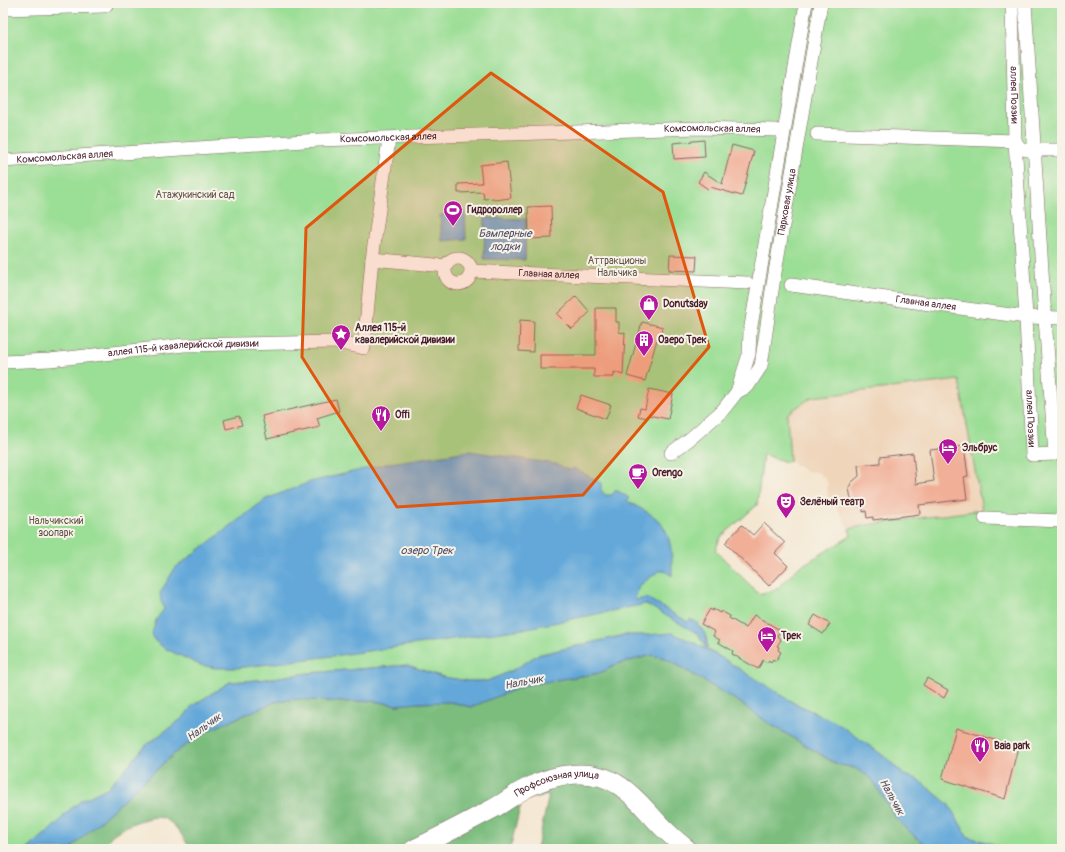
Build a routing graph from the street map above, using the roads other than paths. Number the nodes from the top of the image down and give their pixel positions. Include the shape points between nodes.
1 (104, 3) edge
2 (806, 3) edge
3 (821, 3) edge
4 (1012, 3) edge
5 (1025, 3) edge
6 (3, 6) edge
7 (775, 130) dead end
8 (817, 134) dead end
9 (390, 139) junction
10 (1015, 141) junction
11 (1035, 149) junction
12 (1062, 150) edge
13 (3, 161) edge
14 (372, 259) junction
15 (446, 266) junction
16 (470, 271) junction
17 (747, 283) dead end
18 (791, 285) dead end
19 (1026, 317) junction
20 (1045, 318) junction
21 (1062, 318) edge
22 (3, 362) edge
23 (737, 392) junction
24 (671, 453) dead end
25 (1058, 459) edge
26 (985, 518) dead end
27 (1062, 520) edge
28 (414, 849) edge
29 (687, 849) edge

1 - 6 street
2 - 23 street, Парковая улица via 750,332 749,354
3 - 23 street, Парковая улица via 761,366 748,386
4 - 10 street, аллея Поэзии
5 - 11 street, аллея Поэзии
7 - 9 street, Комсомольская аллея via 698,128
8 - 10 street
9 - 13 street, Комсомольская аллея via 319,140
9 - 14 street
10 - 11 street via 1020,148
10 - 19 street, аллея Поэзии
11 - 12 street
11 - 20 street, аллея Поэзии
14 - 15 street
14 - 22 street, аллея 115-й кавалерийской дивизии via 364,348 335,342 184,345 50,360
15 - 16 street via 452,260 461,259 468,263
15 - 16 street via 447,278 457,284 468,279
16 - 17 street, Главная аллея
18 - 19 street, Главная аллея
19 - 20 street, Главная аллея
19 - 25 street, аллея Поэзии via 1032,455
20 - 21 street, Главная аллея
20 - 25 street, аллея Поэзии
23 - 24 street, Парковая улица via 722,411
26 - 27 street
28 - 29 street, Профсоюзная улица via 498,806 526,788 546,780 583,774 605,779 620,786

